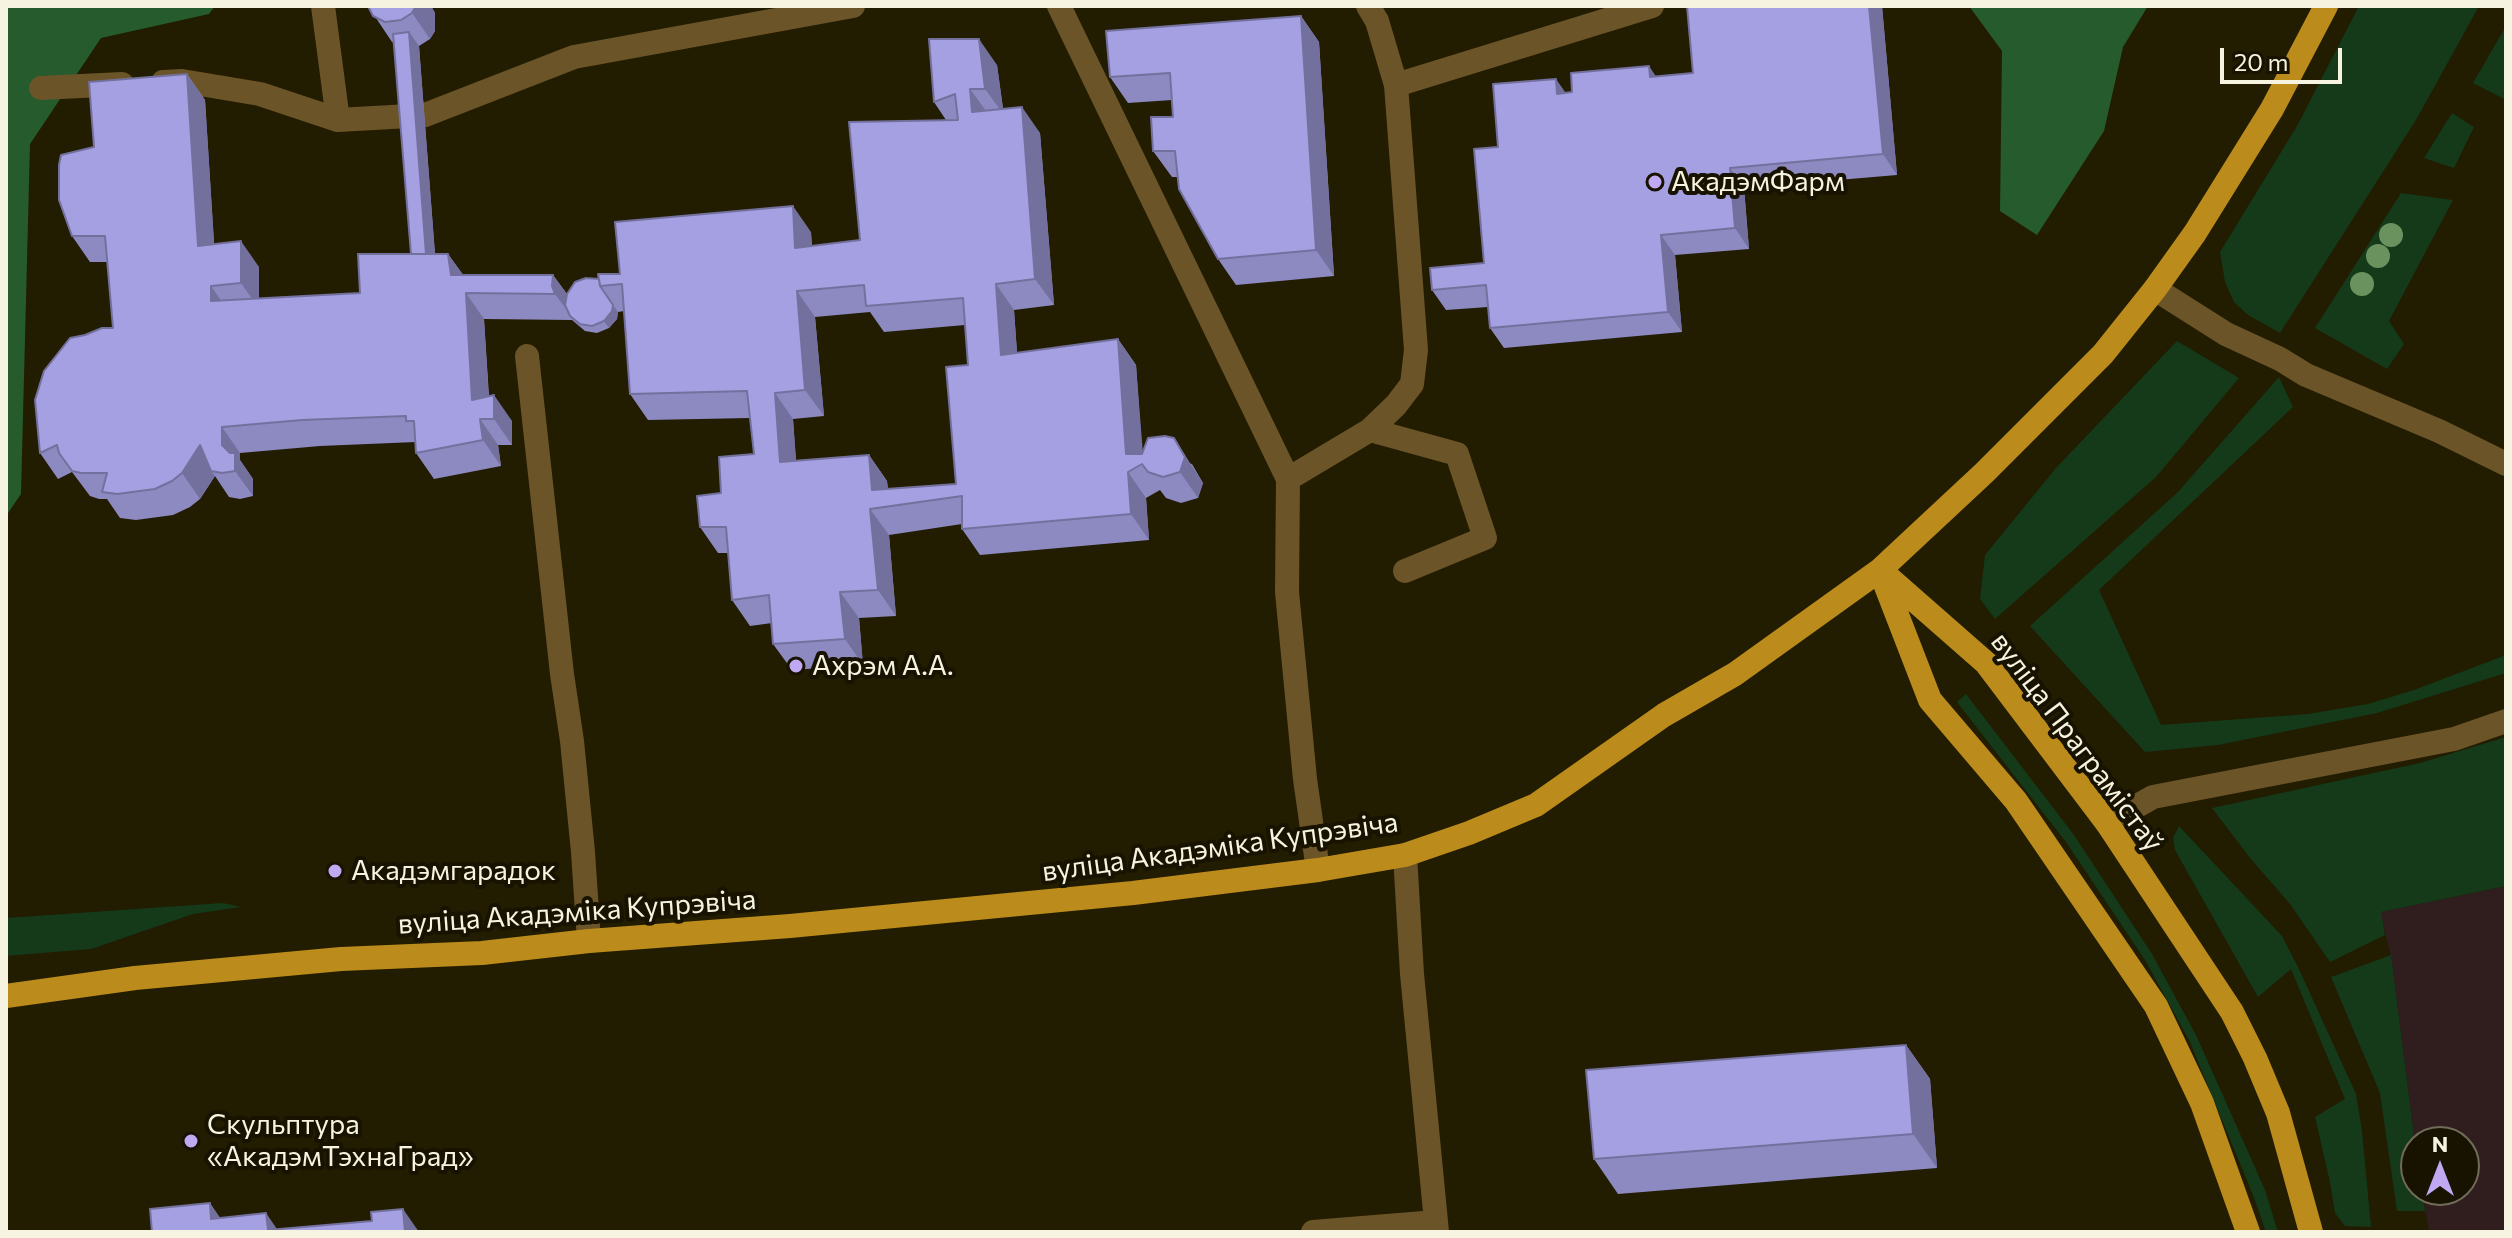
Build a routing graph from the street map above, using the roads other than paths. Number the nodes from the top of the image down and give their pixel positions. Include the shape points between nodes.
1 (323, 6) edge
2 (853, 6) edge
3 (1059, 6) edge
4 (1368, 6) edge
5 (1652, 6) edge
6 (2326, 6) edge
7 (1396, 85) junction
8 (41, 88) dead end
9 (338, 120) junction
10 (2155, 289) junction
11 (527, 356) dead end
12 (1370, 430) junction
13 (2506, 464) edge
14 (1288, 479) junction
15 (1880, 570) junction
16 (1405, 571) dead end
17 (2506, 721) edge
18 (2107, 823) junction
19 (1405, 855) junction
20 (1318, 870) junction
21 (589, 941) junction
22 (6, 996) edge
23 (1436, 1227) edge
24 (1313, 1232) edge
25 (2248, 1232) edge
26 (2311, 1232) edge

1 - 9 lane
2 - 9 lane via 574,57 417,116
3 - 14 lane
4 - 7 lane
5 - 7 lane
6 - 10 main road, вуліца Акадэміка Купрэвіча via 2272,109
7 - 12 lane via 1416,350 1412,384
8 - 9 lane via 182,81 260,94
10 - 13 lane via 2306,375
10 - 15 main road, вуліца Акадэміка Купрэвіча via 2103,354
11 - 21 lane via 572,741
12 - 14 lane
12 - 16 lane via 1457,454 1485,538
14 - 20 lane via 1287,592
15 - 18 main road, вуліца Праграмістаў via 1986,663
15 - 19 main road, вуліца Акадэміка Купрэвіча via 1735,674 1664,715 1536,805
15 - 25 main road via 1930,700 2016,801 2156,1006 2202,1103
17 - 18 lane via 2454,739 2153,797
18 - 26 main road, вуліца Праграмістаў via 2232,1012 2255,1058 2278,1113
19 - 20 main road, вуліца Акадэміка Купрэвіча
19 - 23 lane
20 - 21 main road, вуліца Акадэміка Купрэвіча via 1133,893
21 - 22 main road, вуліца Акадэміка Купрэвіча via 135,978
23 - 24 lane

